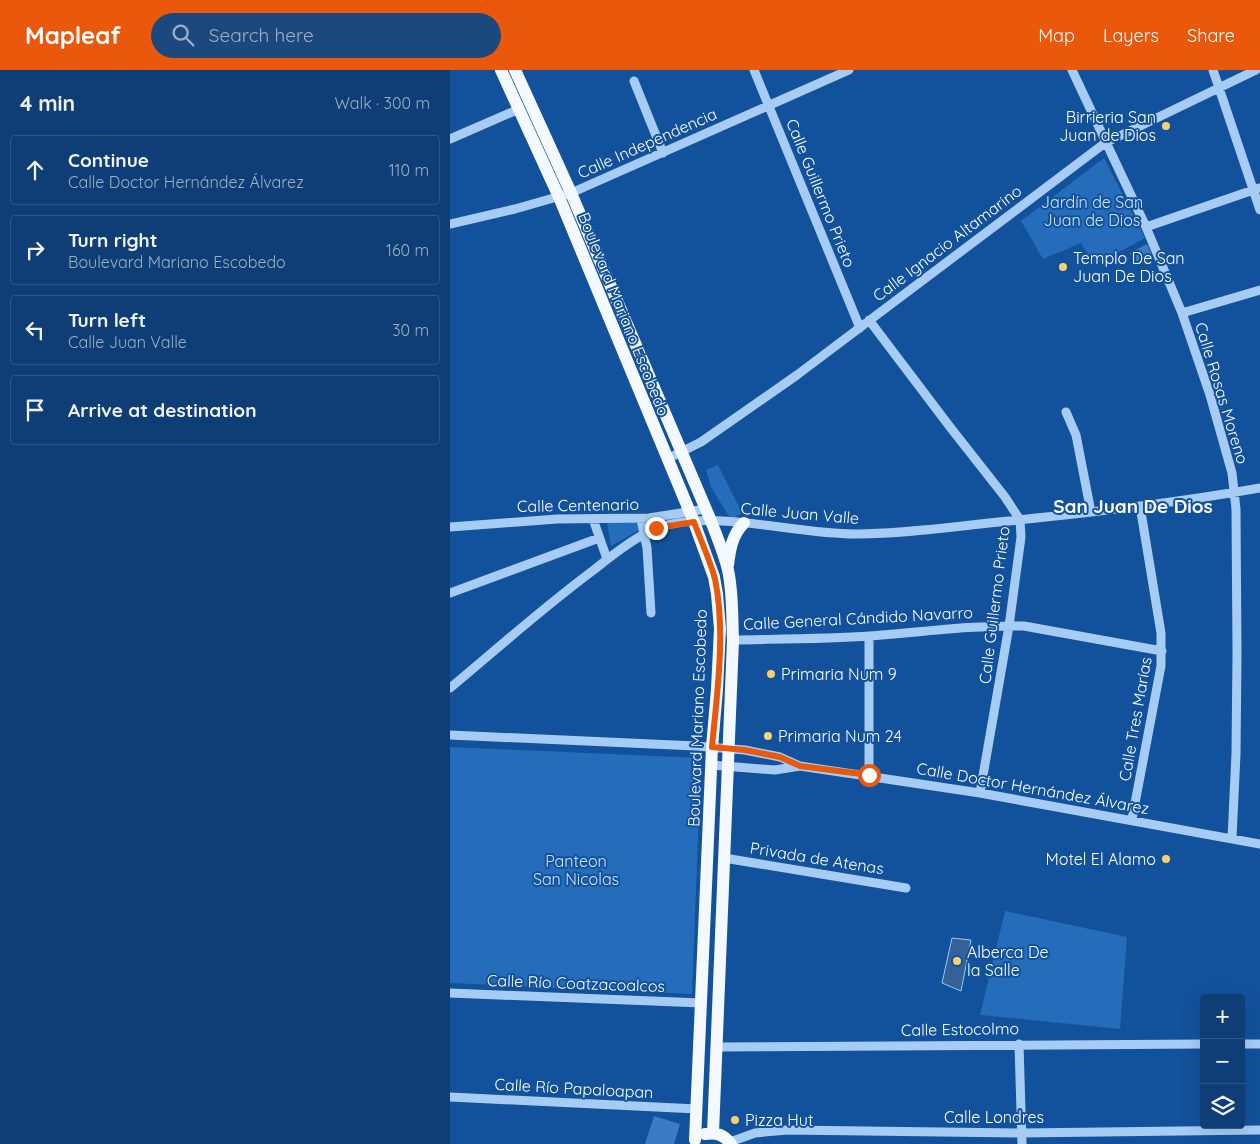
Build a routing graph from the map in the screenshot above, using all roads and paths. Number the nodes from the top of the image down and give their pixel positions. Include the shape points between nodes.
1 (501, 70) edge
2 (515, 70) edge
3 (754, 70) edge
4 (849, 70) edge
5 (1072, 70) edge
6 (1213, 70) edge
7 (1256, 70) edge
8 (634, 81) dead end
9 (1218, 87) junction
10 (769, 106) junction
11 (520, 109) junction
12 (450, 138) edge
13 (1105, 143) junction
14 (663, 152) junction
15 (1257, 189) edge
16 (571, 193) junction
17 (558, 197) junction
18 (1260, 210) edge
19 (450, 224) edge
20 (1146, 227) junction
21 (1260, 290) edge
22 (1182, 314) junction
23 (869, 320) junction
24 (860, 328) junction
25 (1066, 412) dead end
26 (681, 453) junction
27 (667, 459) junction
28 (1260, 488) edge
29 (1235, 493) junction
30 (1140, 506) junction
31 (706, 509) junction
32 (1091, 512) junction
33 (691, 517) junction
34 (640, 518) junction
35 (593, 519) junction
36 (1020, 520) junction
37 (711, 521) junction
38 (744, 523) junction
39 (450, 527) edge
40 (645, 534) junction
41 (599, 538) junction
42 (607, 559) junction
43 (727, 568) junction
44 (450, 592) edge
45 (651, 613) dead end
46 (1009, 626) junction
47 (869, 636) junction
48 (733, 640) junction
49 (1162, 651) junction
50 (450, 688) edge
51 (450, 735) edge
52 (712, 747) junction
53 (729, 749) junction
54 (711, 765) junction
55 (728, 766) junction
56 (800, 766) junction
57 (869, 775) junction
58 (980, 793) junction
59 (1132, 819) junction
60 (1232, 838) junction
61 (1260, 844) edge
62 (724, 858) junction
63 (906, 888) dead end
64 (450, 993) edge
65 (702, 1003) junction
66 (1019, 1044) junction
67 (1200, 1044) edge
68 (1245, 1044) edge
69 (1260, 1044) edge
70 (716, 1047) junction
71 (450, 1097) edge
72 (697, 1109) junction
73 (1260, 1130) edge
74 (712, 1133) junction
75 (1022, 1133) junction
76 (694, 1142) edge
77 (731, 1143) edge
78 (1022, 1144) edge

1 - 11 main road, Boulevard Mariano Escobedo
2 - 16 main road, Boulevard Mariano Escobedo
3 - 10 street, Calle Guillermo Prieto
4 - 10 street, Calle Independencia
5 - 13 street, Calle Rosas Moreno
6 - 9 street
7 - 9 street, Calle Ignacio Altamarino
8 - 14 street
9 - 13 street, Calle Ignacio Altamarino
9 - 15 street
10 - 14 street, Calle Independencia
10 - 24 street, Calle Guillermo Prieto
11 - 12 street
11 - 17 main road, Boulevard Mariano Escobedo
13 - 20 street, Calle Rosas Moreno
13 - 23 street, Calle Ignacio Altamarino
14 - 16 street, Calle Independencia
15 - 18 street
15 - 20 street
16 - 17 street, Calle Independencia
16 - 26 main road, Boulevard Mariano Escobedo
17 - 19 street, Calle Independencia
17 - 27 main road, Boulevard Mariano Escobedo
20 - 22 street, Calle Rosas Moreno
21 - 22 street
22 - 29 street, Calle Rosas Moreno via 1225,444
23 - 24 street, Calle Ignacio Altamarino
23 - 36 street, Calle Guillermo Prieto
24 - 26 street, Calle Ignacio Altamarino
25 - 32 street via 1076,435
26 - 27 street, Calle Ignacio Altamarino
26 - 31 main road, Boulevard Mariano Escobedo
27 - 33 main road, Boulevard Mariano Escobedo
28 - 29 street, Calle Juan Valle
29 - 30 street, Calle Juan Valle
29 - 60 street, Calle Rosas Moreno via 1236,754
30 - 32 street, Calle Juan Valle
30 - 49 street, Calle Tres Marías
31 - 33 street, Calle Centenario
31 - 37 main road, Boulevard Mariano Escobedo
32 - 36 street, Calle Juan Valle
33 - 34 street, Calle Centenario
33 - 37 street, Calle Juan Valle
33 - 40 street, Calle Juan Valle
33 - 52 main road, Boulevard Mariano Escobedo via 714,577 719,612
34 - 35 street, Calle Centenario
34 - 40 street
35 - 39 street, Calle Centenario
35 - 41 street
36 - 38 street, Calle Juan Valle via 856,534
36 - 46 street, Calle Guillermo Prieto
37 - 38 street, Calle Juan Valle
37 - 43 main road, Boulevard Mariano Escobedo
38 - 43 main road via 734,537
40 - 42 street, Calle Juan Valle
40 - 45 street
41 - 42 street
41 - 44 street
42 - 50 street, Calle Juan Valle
43 - 48 main road, Boulevard Mariano Escobedo via 732,597
46 - 47 street, Calle General Cándido Navarro
46 - 49 street, Calle General Cándido Navarro
46 - 58 street, Calle Guillermo Prieto
47 - 48 street, Calle General Cándido Navarro
47 - 57 street
48 - 53 main road, Boulevard Mariano Escobedo
49 - 59 street, Calle Tres Marías
51 - 52 street, Calle Doctor Hernández Álvarez
52 - 53 street, Calle Doctor Hernández Álvarez
52 - 54 main road, Boulevard Mariano Escobedo
53 - 55 main road, Boulevard Mariano Escobedo
53 - 56 street, Calle Doctor Hernández Álvarez via 771,755
54 - 55 street, Calle Doctor Hernández Álvarez
54 - 65 main road, Boulevard Mariano Escobedo
55 - 56 street, Calle Doctor Hernández Álvarez via 775,770
55 - 62 main road, Boulevard Mariano Escobedo
56 - 57 street, Calle Doctor Hernández Álvarez
57 - 58 street, Calle Doctor Hernández Álvarez
58 - 59 street, Calle Doctor Hernández Álvarez
59 - 60 street, Calle Doctor Hernández Álvarez
60 - 61 street, Calle Doctor Hernández Álvarez
62 - 63 street, Privada de Atenas
62 - 70 main road, Boulevard Mariano Escobedo
64 - 65 street, Calle Río Coatzacoalcos
65 - 72 main road, Boulevard Mariano Escobedo
66 - 67 street, Calle Estocolmo
66 - 70 street, Calle Estocolmo
66 - 75 street
68 - 69 street
70 - 74 main road, Boulevard Mariano Escobedo
71 - 72 street, Calle Río Papaloapan
72 - 76 main road, Boulevard Mariano Escobedo
73 - 75 street, Calle Londres
74 - 76 main road
74 - 77 main road
75 - 77 street, Calle Londres via 787,1130 755,1133
75 - 78 street

